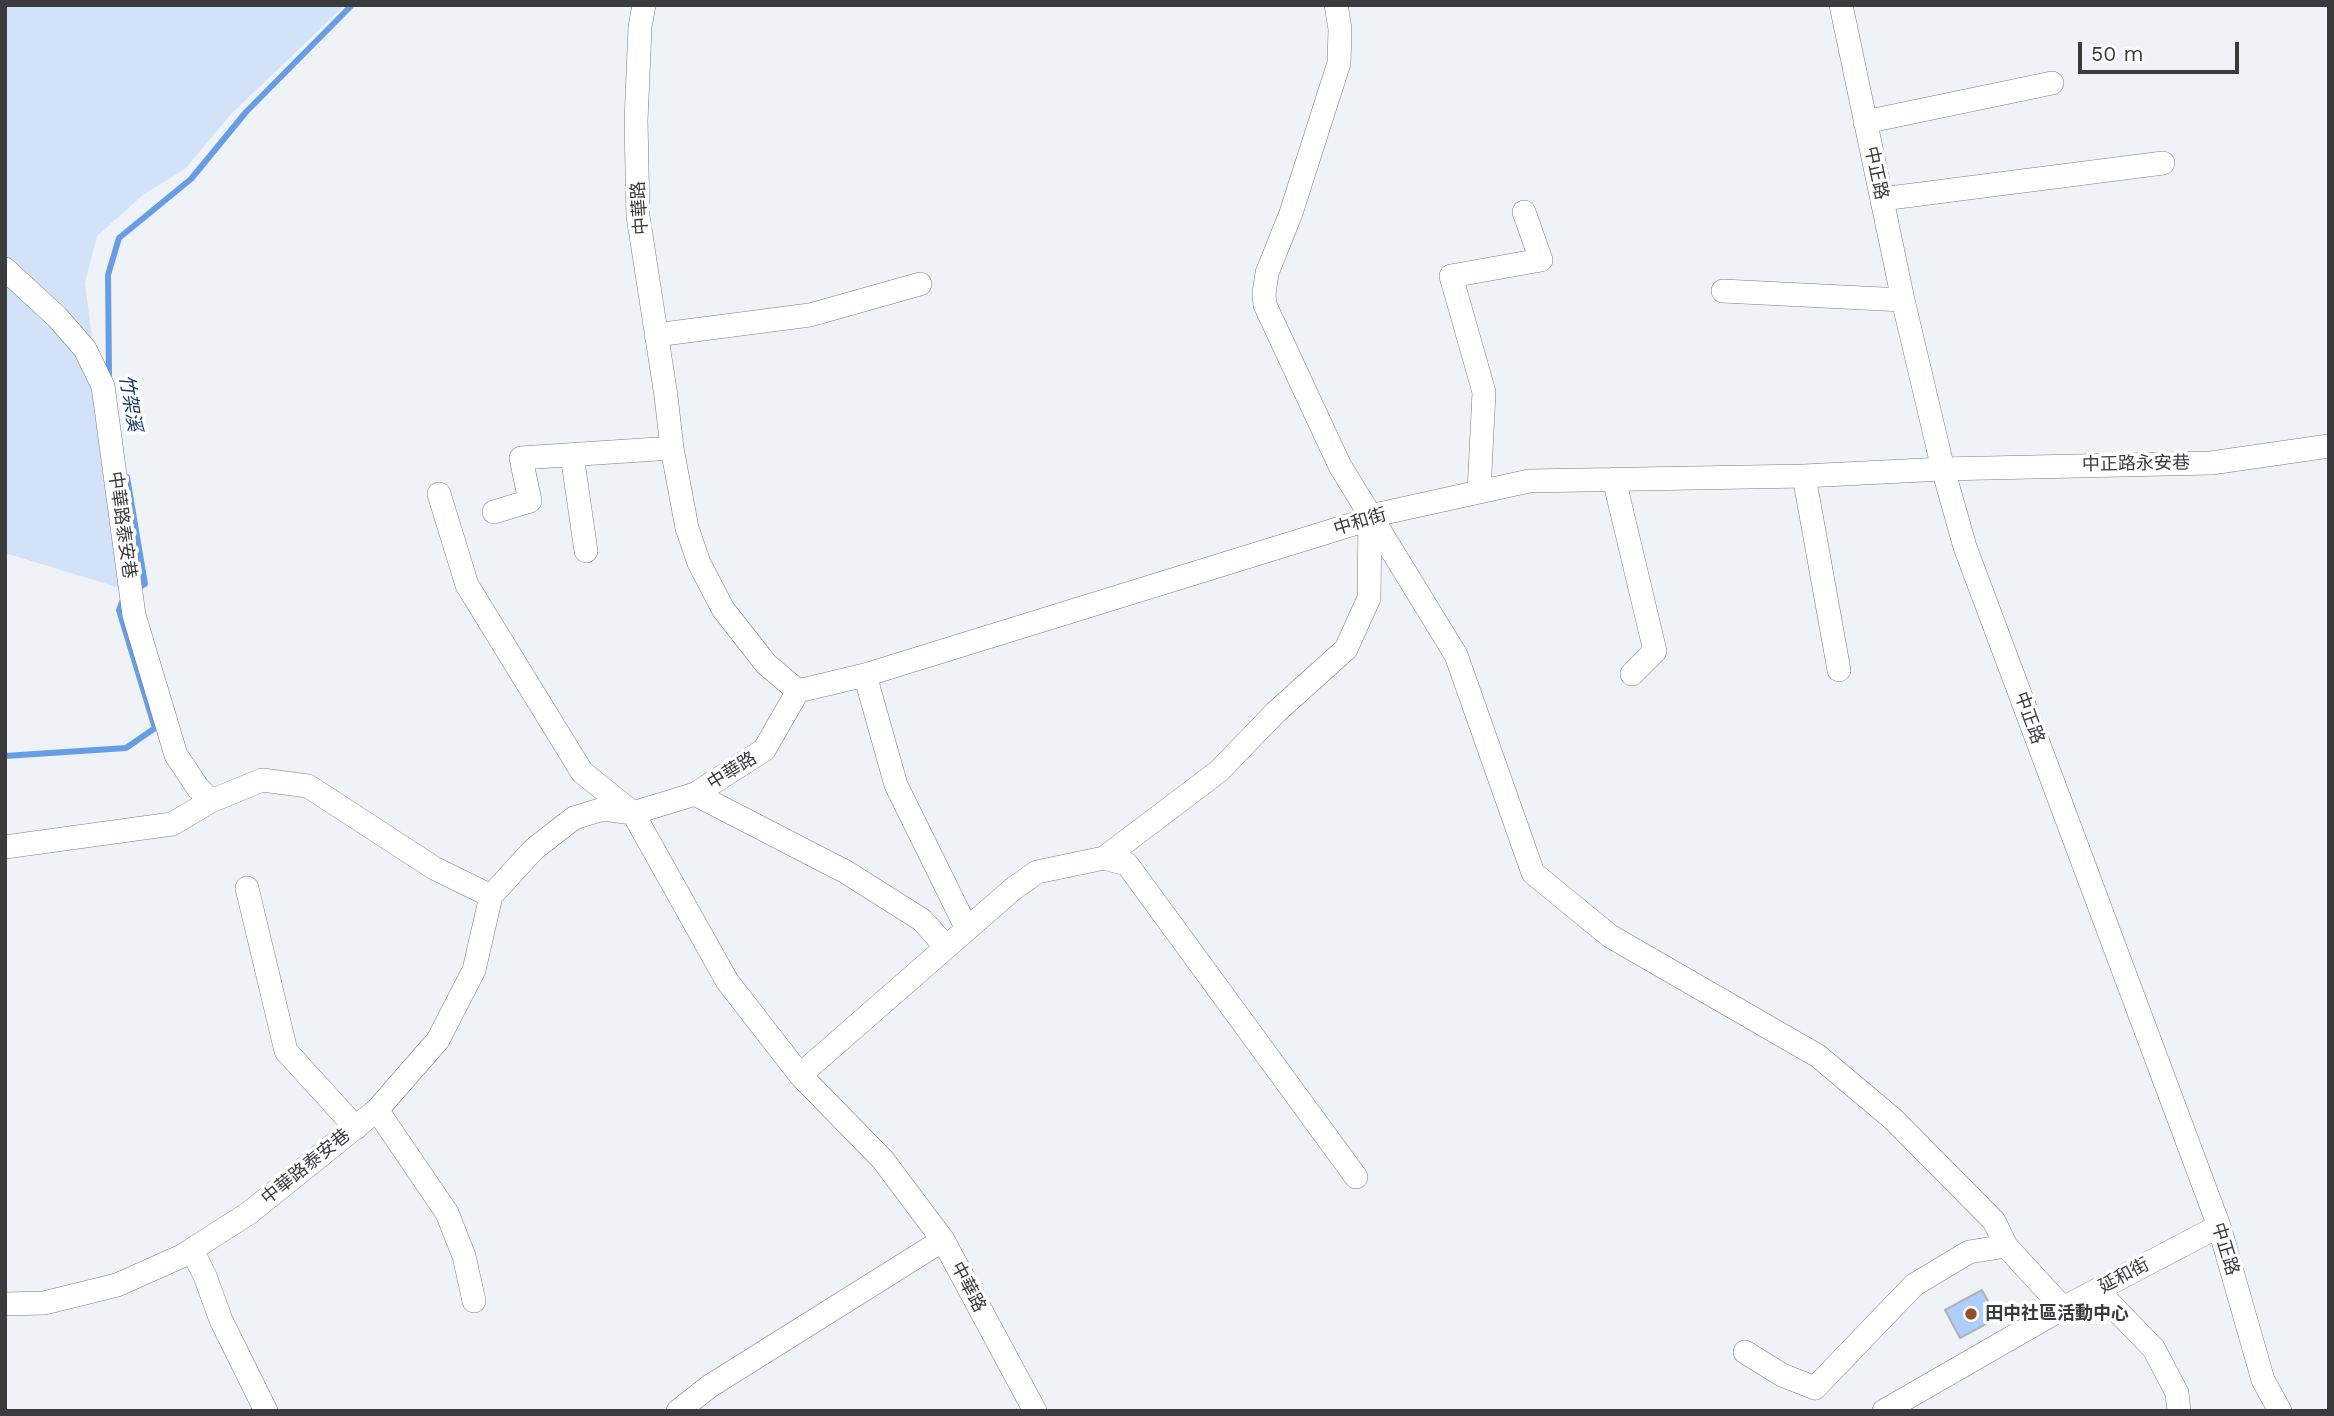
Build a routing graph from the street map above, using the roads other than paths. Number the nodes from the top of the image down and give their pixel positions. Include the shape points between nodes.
1 (644, 5) edge
2 (1336, 5) edge
3 (1841, 5) edge
4 (2052, 83) dead end
5 (1866, 122) junction
6 (2163, 163) dead end
7 (1882, 199) junction
8 (1524, 212) dead end
9 (5, 269) edge
10 (920, 284) dead end
11 (1723, 292) dead end
12 (1903, 300) junction
13 (656, 335) junction
14 (2329, 446) edge
15 (672, 449) junction
16 (572, 455) junction
17 (1942, 469) junction
18 (1804, 475) junction
19 (1615, 479) junction
20 (1479, 492) junction
21 (439, 494) dead end
22 (494, 512) dead end
23 (1370, 516) junction
24 (586, 551) dead end
25 (1839, 670) dead end
26 (1632, 674) dead end
27 (865, 675) junction
28 (798, 691) junction
29 (695, 794) junction
30 (211, 802) junction
31 (633, 813) junction
32 (5, 847) edge
33 (1104, 858) junction
34 (247, 888) dead end
35 (491, 896) junction
36 (967, 929) junction
37 (946, 947) junction
38 (800, 1075) junction
39 (377, 1110) junction
40 (356, 1128) junction
41 (1356, 1177) dead end
42 (2219, 1226) junction
43 (943, 1240) junction
44 (2006, 1246) junction
45 (192, 1250) junction
46 (2097, 1290) junction
47 (474, 1301) dead end
48 (5, 1304) edge
49 (2063, 1308) junction
50 (1745, 1352) dead end
51 (266, 1411) edge
52 (678, 1411) edge
53 (1035, 1411) edge
54 (1884, 1411) edge
55 (2179, 1411) edge
56 (2280, 1411) edge

1 - 13 street, 中華路 via 636,121 638,216
2 - 23 street via 1339,63 1264,293 1265,305 1334,454
3 - 5 street, 中正路
4 - 5 street
5 - 7 street, 中正路
6 - 7 street
7 - 12 street, 中正路
8 - 20 street via 1541,260 1451,276 1484,392
9 - 30 street, 中華路泰安巷 via 85,349 103,386 131,593 176,755
10 - 13 street via 810,315
11 - 12 street
12 - 17 street, 中正路
13 - 15 street, 中華路
14 - 17 street, 中正路永安巷 via 2211,463
15 - 16 street
15 - 28 street, 中華路 via 699,564 730,618 766,664
16 - 22 street via 521,458 530,501
16 - 24 street
17 - 18 street, 中和街
17 - 42 street, 中正路 via 1965,547
18 - 19 street, 中和街
18 - 25 street
19 - 20 street, 中和街 via 1529,481
19 - 26 street via 1655,651
20 - 23 street, 中和街
21 - 31 street via 467,584 507,652 582,772
23 - 27 street, 中和街
23 - 33 street via 1369,598 1346,649 1219,771
23 - 44 street via 1456,655 1533,873 1610,936 1818,1056 1893,1119 1994,1221
27 - 28 street, 中和街
27 - 36 street via 896,785
28 - 29 street, 中華路 via 764,750
29 - 31 street, 中華路
29 - 37 street via 846,872 922,920
30 - 32 street via 172,824
30 - 35 street via 262,780 308,786 434,868
31 - 35 street, 中華路泰安巷 via 603,809 575,818 534,849
31 - 38 street, 中華路 via 727,981
33 - 36 street via 1037,872
33 - 41 street via 1127,864
34 - 40 street via 286,1051
35 - 39 street, 中華路泰安巷 via 474,970 438,1040
36 - 37 street
37 - 38 street
38 - 43 street, 中華路 via 883,1160
39 - 40 street, 中華路泰安巷
39 - 47 street via 447,1213 464,1256
40 - 45 street, 中華路泰安巷 via 249,1213
42 - 46 street, 延和街
42 - 56 street, 中正路 via 2263,1380
43 - 52 street via 710,1386
43 - 53 street, 中華路
44 - 49 street
44 - 50 street via 1969,1252 1914,1284 1815,1388
45 - 48 street, 中華路泰安巷 via 117,1285 44,1303
45 - 51 street
46 - 49 street, 延和街
46 - 55 street via 2154,1349 2177,1393
49 - 54 street, 延和街

